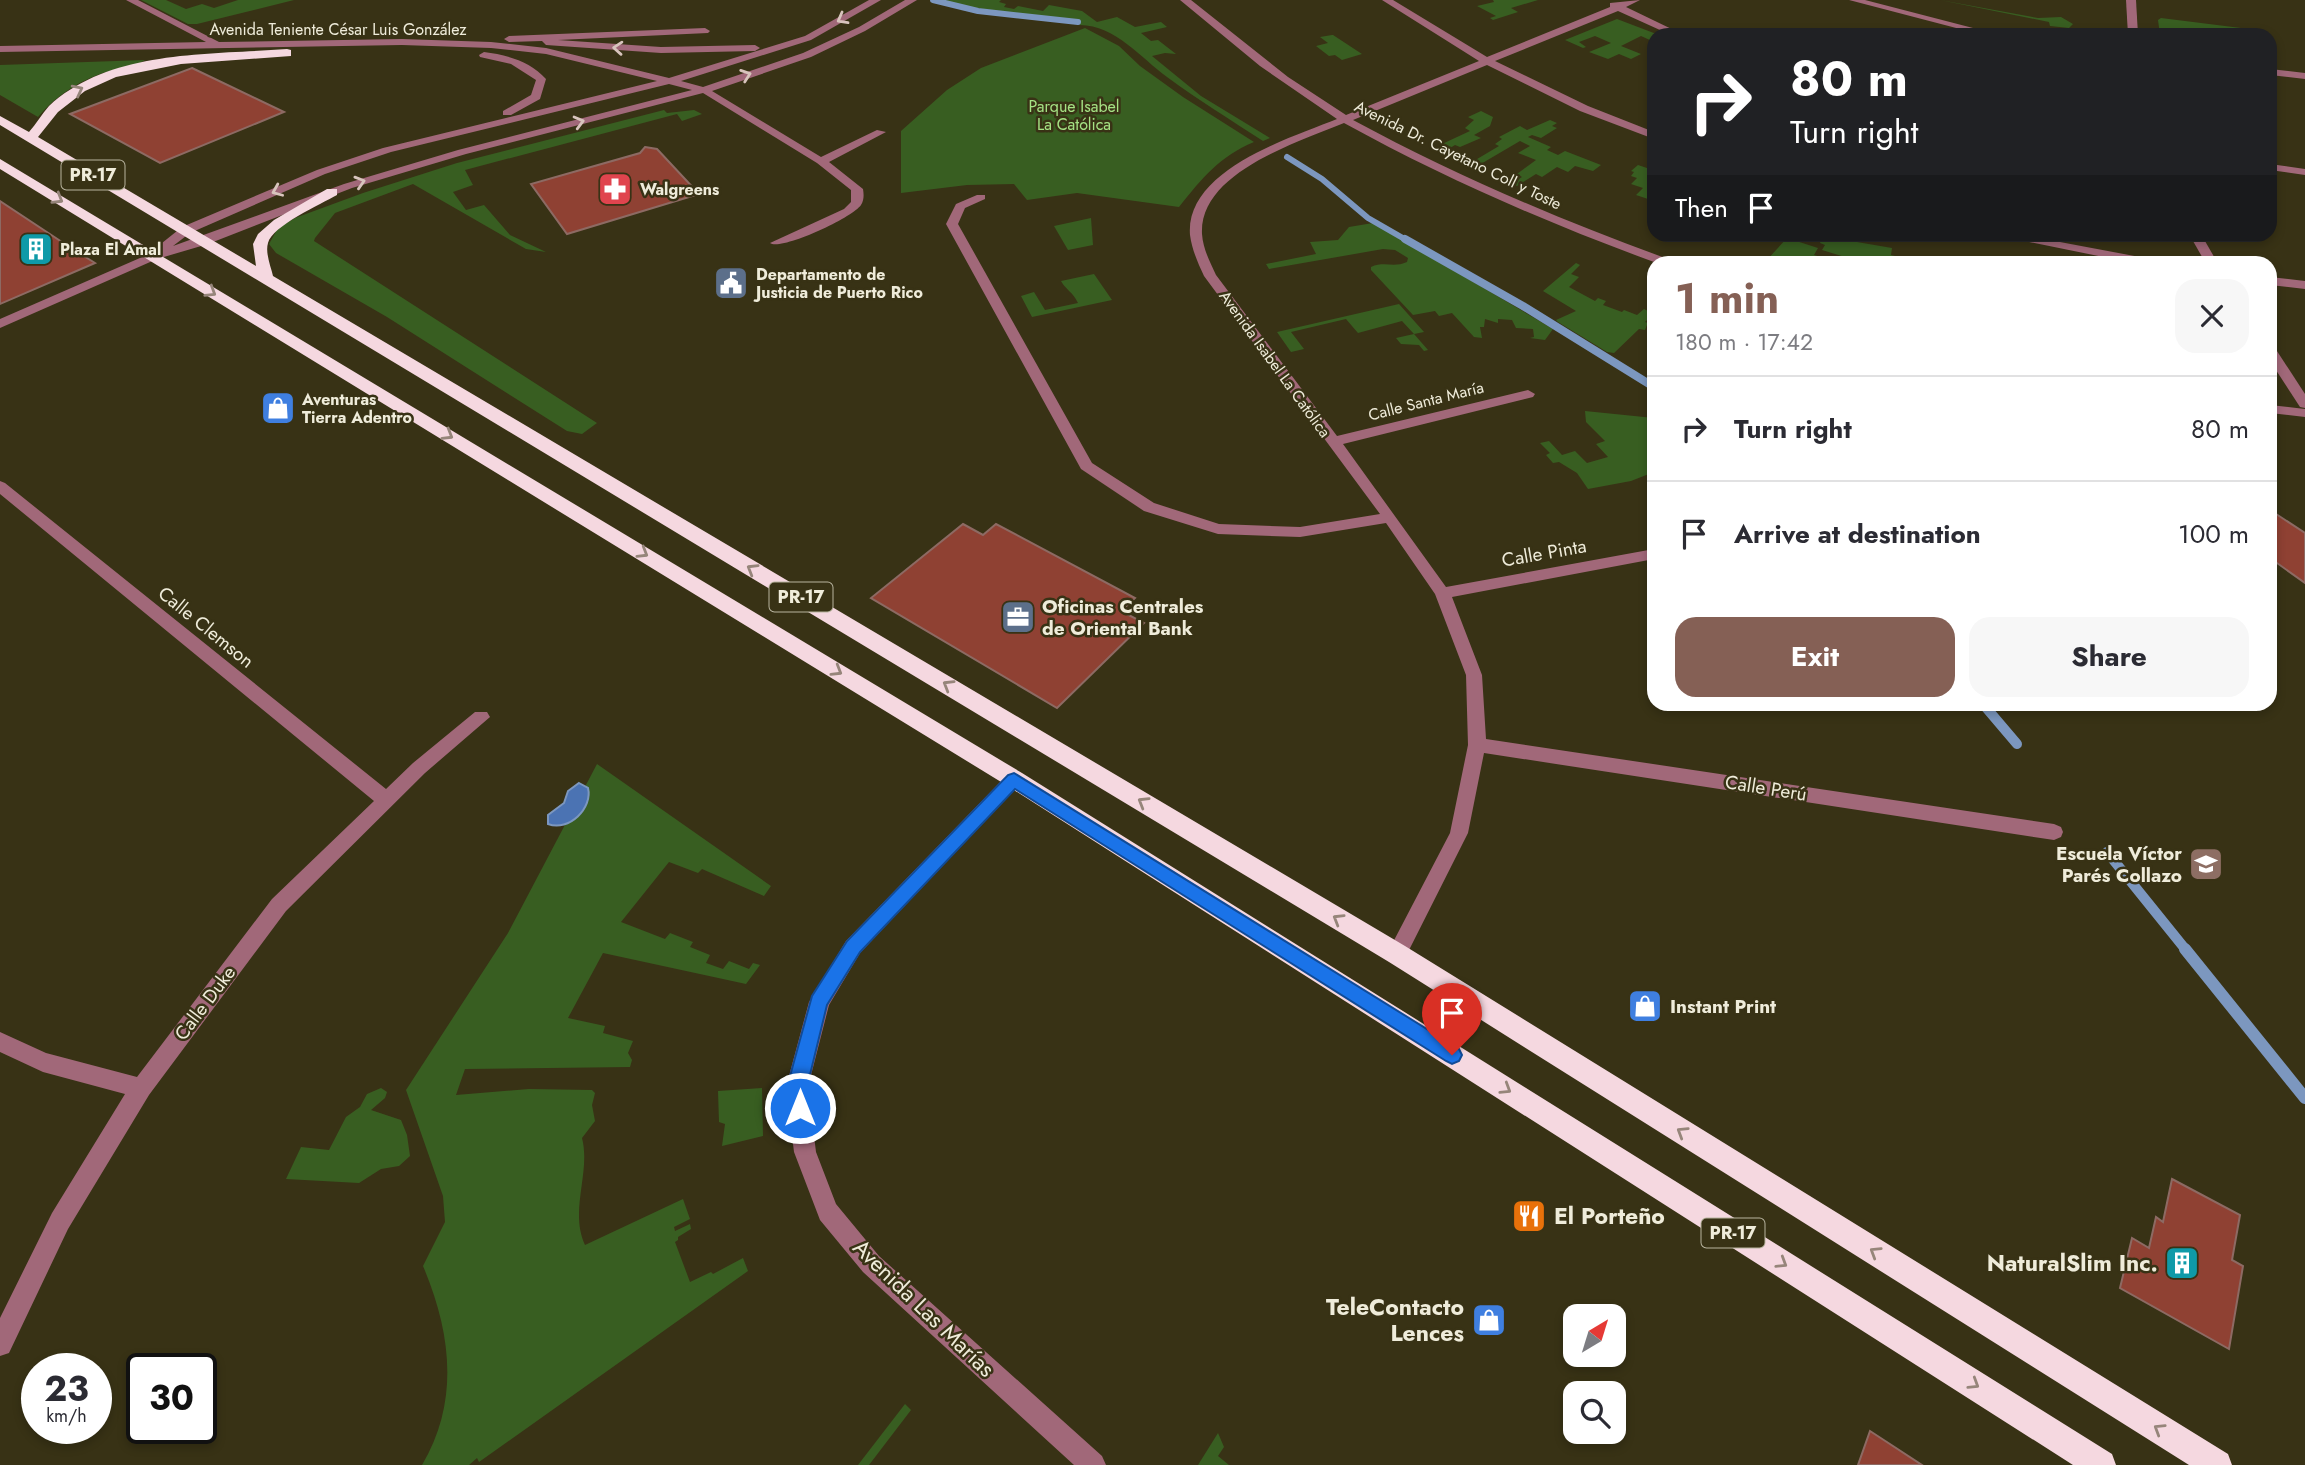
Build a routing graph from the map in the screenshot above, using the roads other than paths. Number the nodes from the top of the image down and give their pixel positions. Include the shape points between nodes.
1 (131, 0) edge
2 (876, 0) edge
3 (912, 0) edge
4 (1185, 0) edge
5 (1387, 0) edge
6 (1604, 0) edge
7 (1635, 0) edge
8 (1854, 0) edge
9 (2130, 0) edge
10 (1617, 7) junction
11 (1664, 28) edge
12 (1967, 28) edge
13 (2132, 28) edge
14 (705, 31) dead end
15 (659, 32) junction
16 (808, 38) junction
17 (509, 39) junction
18 (402, 42) junction
19 (218, 45) junction
20 (654, 46) junction
21 (0, 49) edge
22 (209, 53) junction
23 (287, 53) junction
24 (484, 55) junction
25 (0, 57) edge
26 (1484, 62) junction
27 (2277, 73) edge
28 (2305, 76) edge
29 (671, 81) junction
30 (649, 87) junction
31 (704, 90) junction
32 (681, 95) junction
33 (722, 101) junction
34 (0, 120) edge
35 (1346, 120) junction
36 (881, 131) dead end
37 (455, 133) junction
38 (1647, 133) edge
39 (31, 138) junction
40 (821, 161) junction
41 (0, 163) edge
42 (2277, 168) edge
43 (2305, 172) edge
44 (332, 192) junction
45 (981, 197) dead end
46 (186, 230) junction
47 (204, 241) junction
48 (2039, 242) edge
49 (776, 243) dead end
50 (153, 256) junction
51 (1648, 256) edge
52 (2113, 256) edge
53 (266, 278) junction
54 (2277, 282) edge
55 (2305, 285) edge
56 (0, 324) edge
57 (2277, 362) edge
58 (1528, 394) dead end
59 (2305, 404) edge
60 (2277, 410) edge
61 (2305, 413) edge
62 (1332, 442) junction
63 (0, 486) edge
64 (1390, 517) junction
65 (1647, 555) edge
66 (1443, 593) junction
67 (481, 717) dead end
68 (1478, 745) junction
69 (1014, 779) junction
70 (386, 800) junction
71 (2054, 832) dead end
72 (1397, 954) junction
73 (0, 1042) edge
74 (141, 1088) junction
75 (0, 1344) edge
76 (1093, 1465) edge
77 (2101, 1465) edge
78 (2217, 1465) edge

1 - 19 street
2 -> 16 street, Avenida Teniente César Luis González
31 -> 3 street, Avenida Teniente César Luis González via 807,55
4 - 35 street, Avenida Dr. Cayetano Coll y Toste via 1269,69
5 - 26 street
6 - 10 street
7 - 10 street, Avenida Isabel La Católica
8 - 12 street
9 - 13 street
10 - 11 street
10 - 26 street, Avenida Isabel La Católica
14 - 15 street
15 - 17 street
15 - 20 street
16 - 20 street via 751,49 694,51
16 - 29 street, Avenida Teniente César Luis González
17 - 18 street
20 -> 17 street
18 - 19 street, Avenida Teniente César Luis González
18 - 29 street, Avenida Teniente César Luis González via 546,51
19 - 21 street, Avenida Teniente César Luis González
19 - 22 street
22 - 23 street, Avenida Teniente César Luis González
22 - 25 street, Avenida Teniente César Luis González
23 - 24 street, Avenida Teniente César Luis González
39 -> 23 highway via 53,106 73,91 107,77 141,66
24 - 30 street, Avenida Teniente César Luis González via 527,57
24 - 37 street via 533,71 541,79 540,88 522,107
26 - 35 street, Avenida Isabel La Católica
26 - 38 street
27 - 28 street
29 - 30 street, Avenida Teniente César Luis González
29 - 31 street, Avenida Teniente César Luis González
30 - 32 street, Avenida Teniente César Luis González
30 - 37 street
31 - 32 street, Avenida Teniente César Luis González
31 - 33 street
32 - 33 street
44 -> 32 street via 462,152
33 - 40 street
34 - 39 highway, PR-17
35 - 51 street, Avenida Dr. Cayetano Coll y Toste via 1479,188
35 - 62 street, Avenida Isabel La Católica via 1258,155 1206,195 1197,219 1200,254 1210,276
36 - 40 street
37 -> 46 street via 321,172
39 - 46 highway, PR-17
40 - 49 street via 857,189 859,197 833,218
41 -> 50 highway, PR-17
42 - 43 street
44 - 47 street
44 - 53 highway via 262,238
45 - 64 street via 960,206 952,224 1086,466 1149,507 1218,529 1300,532
46 - 47 highway, PR-17
46 - 50 street
47 - 50 street
47 - 53 highway, PR-17
48 - 52 street
50 - 56 street
50 -> 69 highway, PR-17
72 -> 53 highway, PR-17
54 - 55 street
57 - 59 street
58 - 62 street, Calle Santa María
60 - 61 street
62 - 64 street, Avenida Isabel La Católica
63 - 70 street, Calle Clemson
64 - 66 street, Avenida Isabel La Católica
65 - 66 street, Calle Pinta
66 - 68 street, Avenida Isabel La Católica via 1474,675
67 - 70 street, Calle Duke
68 - 71 street, Calle Perú
68 - 72 street, Avenida Isabel La Católica via 1459,833
69 - 76 street, Avenida Las Marías via 853,947 818,1002 797,1087 805,1152 828,1212 871,1264
69 -> 77 highway, PR-17
70 - 74 street, Calle Duke via 279,905
78 -> 72 highway, PR-17
73 - 74 street via 43,1062
74 - 75 street, Calle Duke via 60,1221

